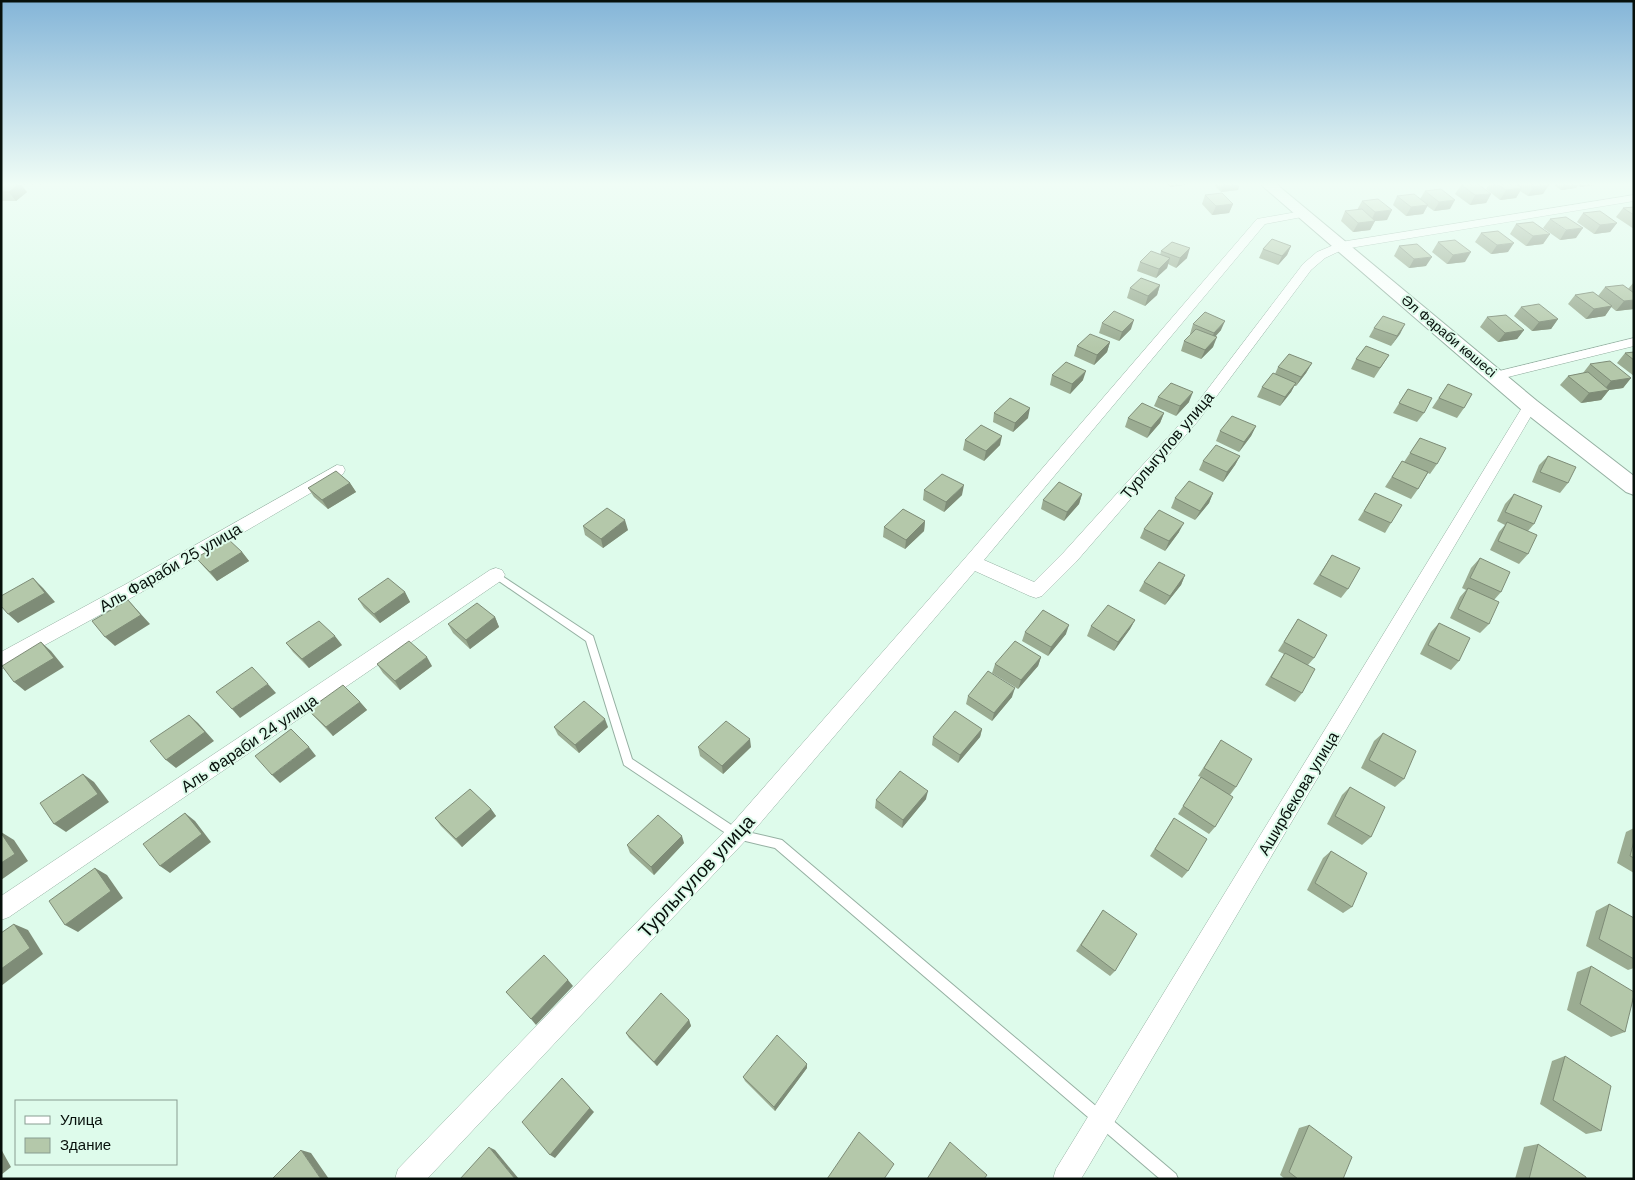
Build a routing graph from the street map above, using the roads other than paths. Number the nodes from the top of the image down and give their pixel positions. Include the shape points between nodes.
1 (1247, 238) edge
2 (1331, 238) edge
3 (1389, 238) edge
4 (1341, 246) junction
5 (1634, 342) edge
6 (1496, 376) junction
7 (1530, 406) junction
8 (337, 470) edge
9 (1634, 487) edge
10 (972, 562) junction
11 (496, 575) joint
12 (1, 661) edge
13 (737, 834) junction
14 (1, 909) edge
15 (1101, 1121) junction
16 (408, 1179) edge
17 (1066, 1179) edge
18 (1171, 1179) edge

1 - 10 street, Турлыгулов улица
2 - 4 street, Әл Фараби көшесі
3 - 4 street
4 - 6 street, Әл Фараби көшесі
4 - 10 street, Турлыгулов улица via 1321,255 1307,267 1192,418 1070,558 1036,591
5 - 6 street
6 - 7 street, Әл Фараби көшесі
7 - 9 street, Әл Фараби көшесі
7 - 15 street, Аширбекова улица
8 - 12 street, Аль Фараби 25 улица
10 - 13 street, Турлыгулов улица
11 - 13 lane via 590,639 628,762
11 - 14 street, Аль Фараби 24 улица
13 - 15 lane via 778,844
13 - 16 street, Турлыгулов улица
15 - 17 street, Аширбекова улица
15 - 18 lane

